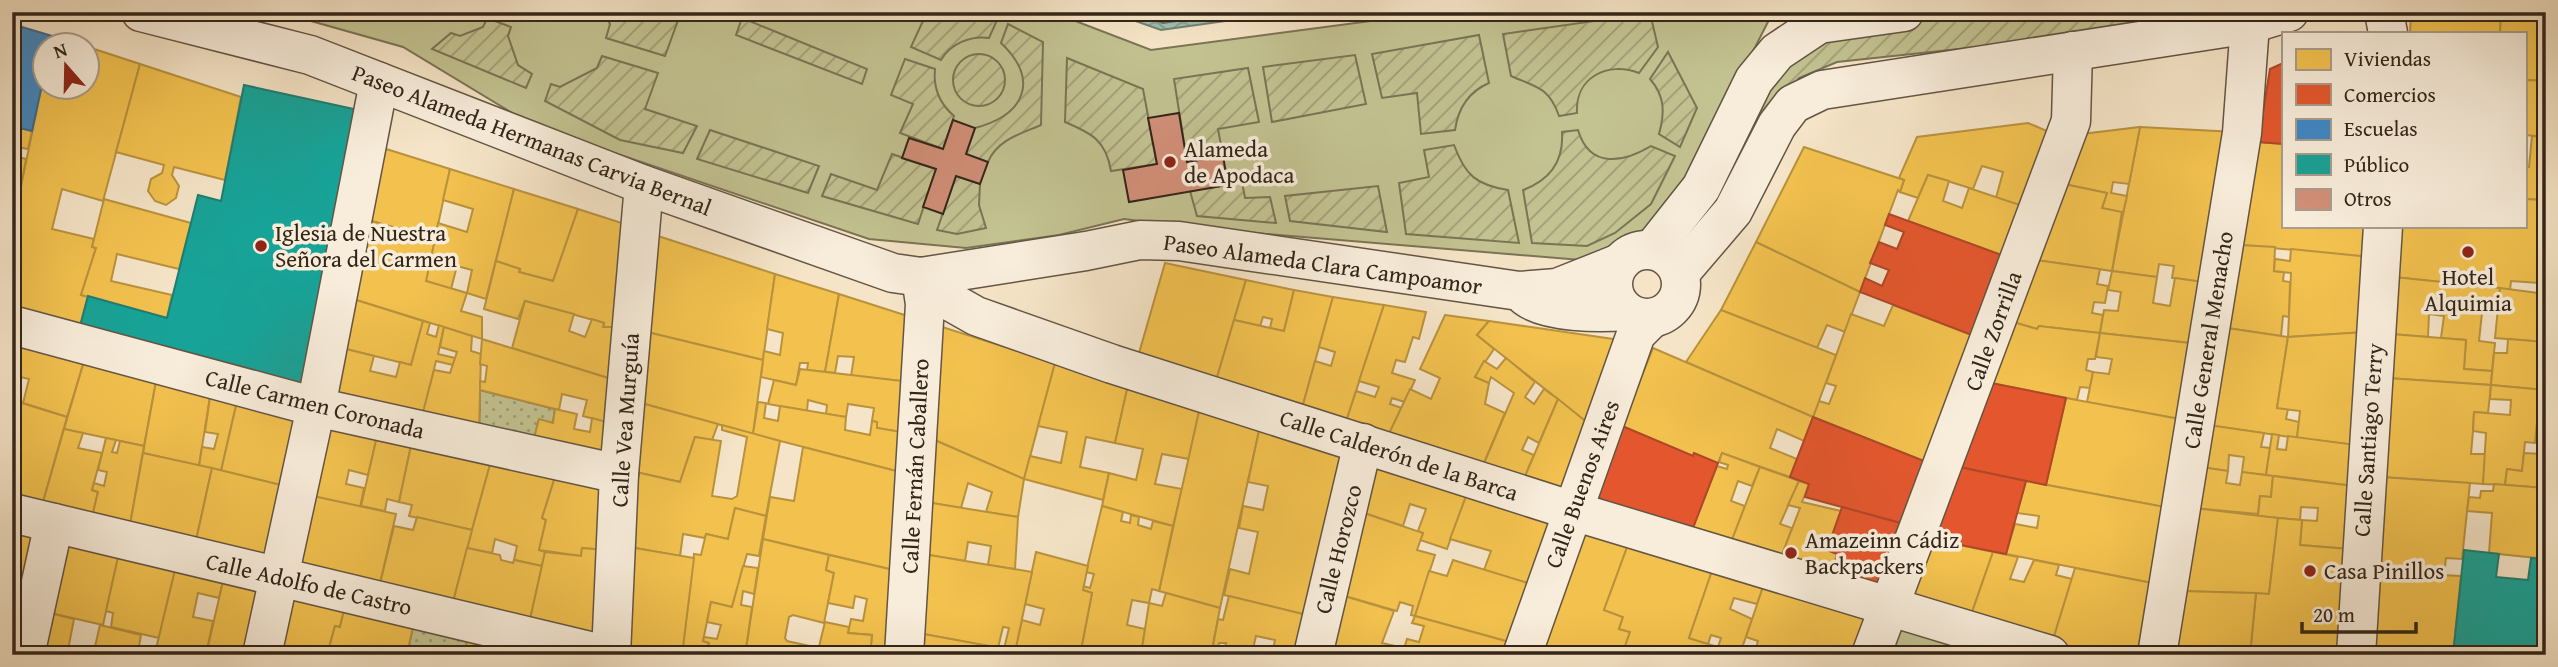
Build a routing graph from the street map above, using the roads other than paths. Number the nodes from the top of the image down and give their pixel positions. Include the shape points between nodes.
1 (141, 12) edge
2 (1905, 12) edge
3 (2289, 12) edge
4 (2384, 12) edge
5 (2250, 24) junction
6 (2388, 32) edge
7 (2073, 51) junction
8 (379, 82) junction
9 (644, 186) junction
10 (2383, 228) edge
11 (1651, 262) junction
12 (921, 277) junction
13 (1519, 291) junction
14 (1638, 315) junction
15 (12, 325) edge
16 (316, 407) junction
17 (1363, 443) junction
18 (619, 474) junction
19 (1573, 511) junction
20 (12, 513) edge
21 (54, 523) junction
22 (281, 577) junction
23 (1890, 607) junction
24 (25, 655) edge
25 (262, 655) edge
26 (606, 655) edge
27 (611, 655) edge
28 (904, 655) edge
29 (1313, 655) edge
30 (1522, 655) edge
31 (1871, 655) edge
32 (2050, 655) edge
33 (2157, 655) edge
34 (2356, 655) edge

1 - 8 street, Paseo Alameda Hermanas Carvia Bernal via 310,55
2 - 11 street via 1819,24 1777,52 1754,80 1701,188
3 - 5 street, Paseo Alameda Clara Campoamor
4 - 6 street
5 - 7 street, Paseo Alameda Clara Campoamor
5 - 33 street, Calle General Menacho via 2242,133
7 - 11 street, Paseo Alameda Clara Campoamor via 1822,90 1793,104 1777,125 1733,211
7 - 23 street, Calle Zorrilla via 2071,121
8 - 9 street, Paseo Alameda Hermanas Carvia Bernal
8 - 16 street
9 - 12 street, Paseo Alameda Hermanas Carvia Bernal via 893,273
9 - 18 street, Calle Vea Murguía
10 - 34 street, Calle Santiago Terry
11 - 13 street, Paseo Alameda Clara Campoamor via 1557,288
11 - 14 street via 1614,274 1615,297
11 - 14 street via 1682,283 1670,310
12 - 13 street, Paseo Alameda Clara Campoamor via 1140,240
12 - 17 street, Calle Calderón de la Barca via 976,316
12 - 28 street, Calle Fernán Caballero via 925,304
13 - 14 street, Paseo Alameda Clara Campoamor via 1533,302 1553,308
14 - 19 street, Calle Buenos Aires via 1636,334
15 - 16 street, Calle Carmen Coronada
16 - 18 street, Calle Carmen Coronada
16 - 22 street
17 - 19 street, Calle Calderón de la Barca
17 - 29 street, Calle Horozco
18 - 27 street, Calle Vea Murguía
19 - 23 street, Calle Calderón de la Barca
19 - 30 street, Calle Buenos Aires
20 - 21 street, Calle Adolfo de Castro
21 - 22 street, Calle Adolfo de Castro
21 - 24 street
22 - 25 street
22 - 26 street, Calle Adolfo de Castro
23 - 31 street, Calle Zorrilla
23 - 32 street, Calle Calderón de la Barca

